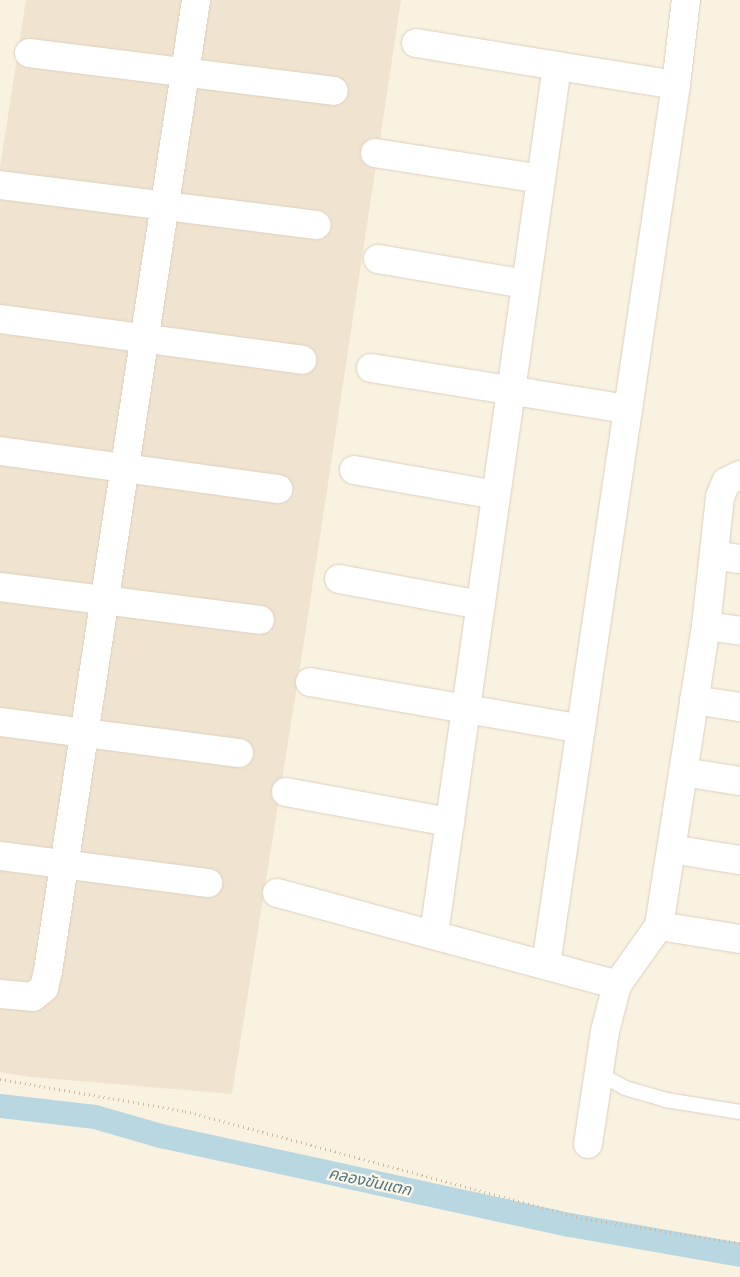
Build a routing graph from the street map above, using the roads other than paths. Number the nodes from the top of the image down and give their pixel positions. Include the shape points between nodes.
1 (196, 0) edge
2 (686, 0) edge
3 (416, 43) dead end
4 (30, 53) dead end
5 (557, 66) junction
6 (186, 73) junction
7 (676, 85) junction
8 (334, 91) dead end
9 (375, 153) dead end
10 (541, 179) junction
11 (0, 185) edge
12 (165, 206) junction
13 (316, 225) dead end
14 (378, 259) dead end
15 (526, 284) junction
16 (0, 319) edge
17 (146, 338) junction
18 (302, 360) dead end
19 (371, 368) dead end
20 (511, 390) junction
21 (628, 408) junction
22 (0, 451) edge
23 (124, 469) junction
24 (354, 470) dead end
25 (740, 475) edge
26 (278, 489) dead end
27 (496, 495) junction
28 (727, 557) edge
29 (339, 579) dead end
30 (0, 587) edge
31 (103, 602) junction
32 (481, 605) junction
33 (260, 620) dead end
34 (706, 626) junction
35 (740, 631) edge
36 (310, 682) dead end
37 (694, 700) junction
38 (740, 707) edge
39 (466, 709) junction
40 (0, 722) edge
41 (580, 729) junction
42 (83, 732) junction
43 (238, 753) dead end
44 (683, 772) junction
45 (740, 781) edge
46 (286, 792) dead end
47 (450, 822) junction
48 (671, 849) junction
49 (0, 856) edge
50 (740, 860) edge
51 (63, 865) junction
52 (208, 883) dead end
53 (277, 893) dead end
54 (659, 926) junction
55 (434, 934) junction
56 (740, 939) edge
57 (546, 964) junction
58 (617, 985) junction
59 (0, 994) edge
60 (600, 1074) junction
61 (740, 1112) edge
62 (588, 1144) dead end

1 - 6 street
2 - 7 street
3 - 5 street
4 - 6 street
5 - 7 street
5 - 10 street
6 - 8 street
6 - 12 street
7 - 21 street
9 - 10 street
10 - 15 street
11 - 12 street
12 - 13 street
12 - 17 street
14 - 15 street
15 - 20 street
16 - 17 street
17 - 18 street
17 - 23 street
19 - 20 street
20 - 21 street
20 - 27 street
21 - 41 street
22 - 23 street
23 - 26 street
23 - 31 street
24 - 27 street
25 - 28 street via 726,482 720,497
27 - 32 street
28 - 34 street
29 - 32 street
30 - 31 street
31 - 33 street
31 - 42 street
32 - 39 street
34 - 35 street
34 - 37 street
36 - 39 street
37 - 38 street
37 - 44 street
39 - 41 street
39 - 47 street
40 - 42 street
41 - 57 street
42 - 43 street
42 - 51 street
44 - 45 street
44 - 48 street
46 - 47 street
47 - 55 street
48 - 50 street
48 - 54 street
49 - 51 street
51 - 52 street
51 - 59 street via 44,988 33,997
53 - 55 street
54 - 56 street
54 - 58 street
55 - 57 street
57 - 58 street
58 - 60 street via 605,1031
60 - 61 lane via 624,1088 658,1098
60 - 62 street

